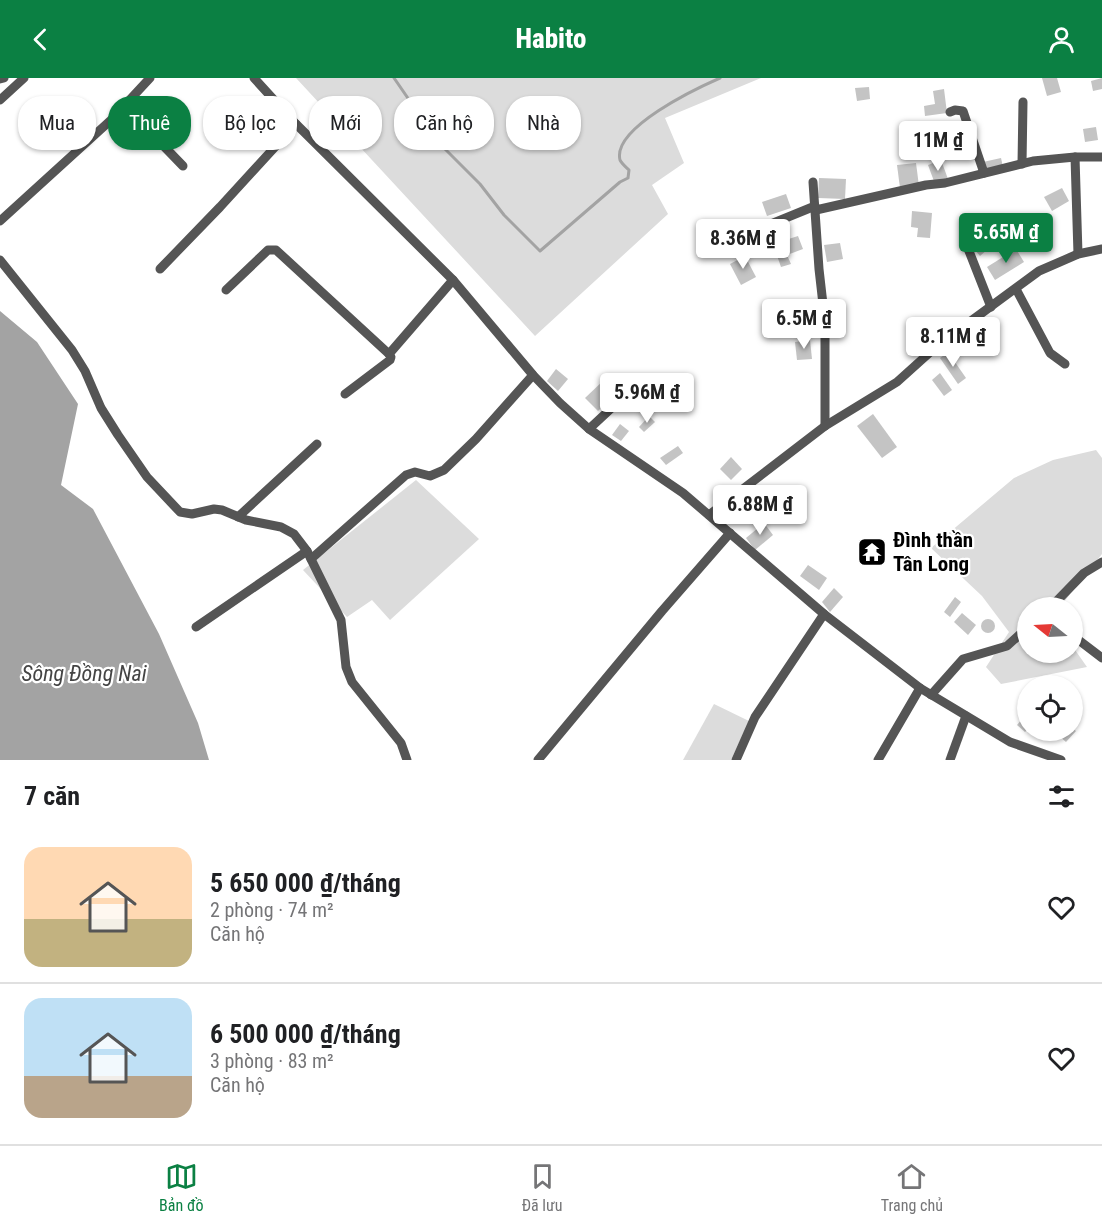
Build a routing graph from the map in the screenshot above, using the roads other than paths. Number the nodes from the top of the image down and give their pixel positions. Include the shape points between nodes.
1 (24, 78) edge
2 (150, 78) edge
3 (254, 78) edge
4 (134, 96) edge
5 (270, 96) edge
6 (0, 100) edge
7 (1023, 102) dead end
8 (950, 112) dead end
9 (108, 122) edge
10 (297, 125) edge
11 (168, 150) edge
12 (272, 150) edge
13 (1075, 157) junction
14 (1102, 157) edge
15 (1022, 164) junction
16 (183, 166) dead end
17 (984, 173) junction
18 (813, 182) dead end
19 (815, 208) junction
20 (0, 221) edge
21 (756, 230) dead end
22 (967, 246) dead end
23 (1102, 249) edge
24 (1078, 254) junction
25 (0, 260) edge
26 (160, 268) dead end
27 (453, 280) junction
28 (1016, 289) junction
29 (226, 290) dead end
30 (991, 307) junction
31 (389, 354) junction
32 (1065, 364) dead end
33 (533, 375) junction
34 (667, 378) dead end
35 (345, 394) dead end
36 (825, 426) junction
37 (589, 429) junction
38 (317, 444) dead end
39 (709, 515) junction
40 (238, 517) junction
41 (730, 533) junction
42 (309, 555) junction
43 (1102, 562) edge
44 (1061, 597) edge
45 (824, 614) junction
46 (196, 627) dead end
47 (1017, 637) edge
48 (1083, 643) edge
49 (1102, 658) edge
50 (920, 688) junction
51 (931, 695) junction
52 (966, 716) junction
53 (407, 760) edge
54 (538, 760) edge
55 (735, 760) edge
56 (878, 760) edge
57 (950, 760) edge
58 (1060, 760) edge

1 - 6 street
2 - 4 street
3 - 5 street
7 - 15 street
8 - 17 street via 963,111
9 - 20 street
10 - 27 street
11 - 16 street
12 - 26 street
13 - 14 street
13 - 15 street
13 - 24 street
15 - 17 street
17 - 19 street
18 - 19 street
19 - 21 street
19 - 36 street via 825,322
22 - 30 street
23 - 24 street
24 - 28 street via 1039,271
25 - 40 street via 72,350 101,408 154,484 180,512 192,514 213,509
27 - 31 street
27 - 33 street
28 - 30 street
28 - 32 street via 1052,356
29 - 31 street via 268,250 276,250
30 - 36 street via 936,346 897,382
31 - 35 street via 390,360
33 - 37 street
33 - 42 street via 444,470 430,476 415,472 406,475
34 - 37 street via 644,397 618,402
36 - 39 street
37 - 39 street
38 - 40 street
39 - 41 street
40 - 42 street via 288,530
41 - 45 street
41 - 54 street
42 - 46 street
42 - 53 street via 340,620 346,667 352,682 402,742
43 - 44 street via 1084,573
45 - 50 street
45 - 55 street via 754,717
47 - 51 street via 1007,646 963,659
48 - 49 street
50 - 51 street
50 - 56 street
51 - 52 street
52 - 57 street
52 - 58 street via 1010,742

